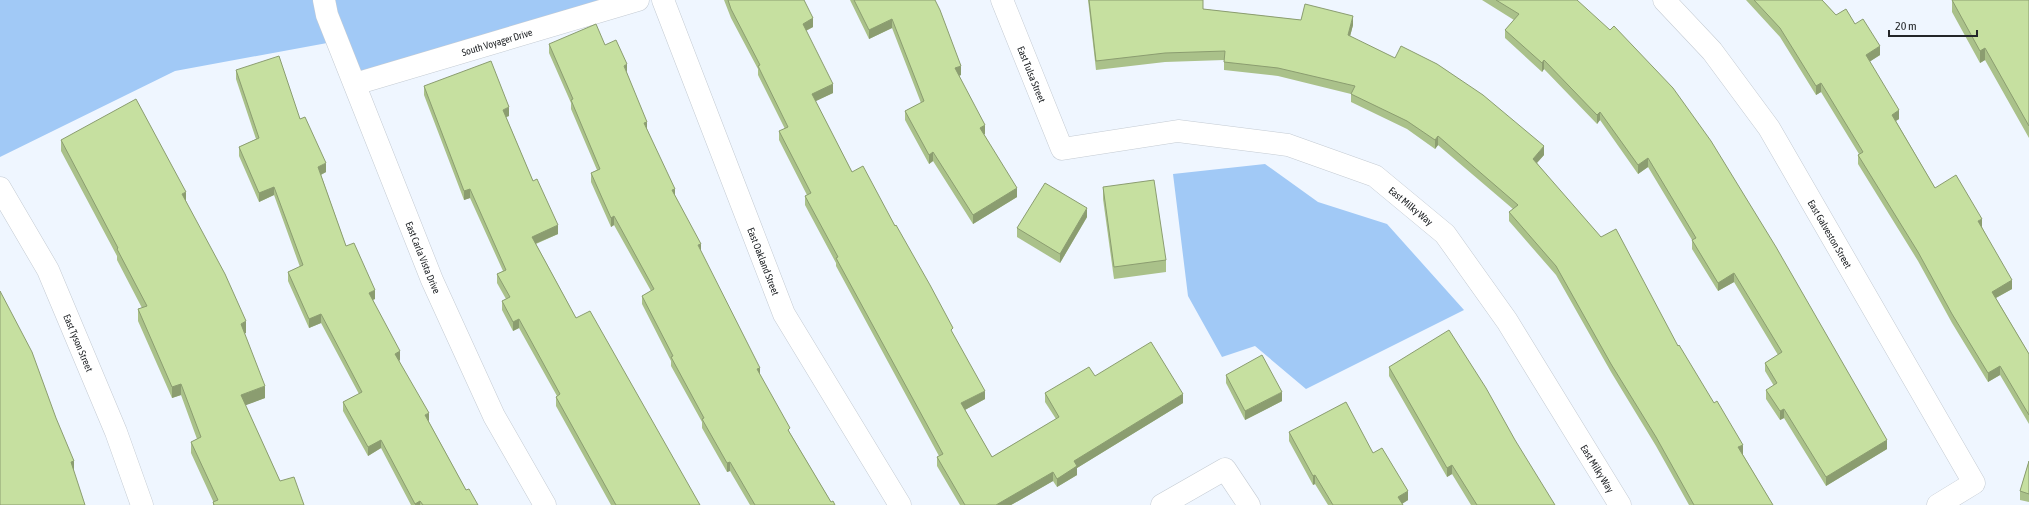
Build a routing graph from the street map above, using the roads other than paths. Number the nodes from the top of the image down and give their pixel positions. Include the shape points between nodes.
1 (324, 0) edge
2 (638, 0) edge
3 (663, 0) edge
4 (1002, 0) edge
5 (1664, 0) edge
6 (355, 84) junction
7 (1062, 149) joint
8 (0, 188) edge
9 (142, 505) edge
10 (544, 505) edge
11 (900, 505) edge
12 (1162, 505) edge
13 (1249, 505) edge
14 (1620, 505) edge
15 (1938, 505) edge

1 - 6 street, East Carla Vista Drive via 327,15
2 - 6 street, South Voyager Drive
3 - 11 street, East Oakland Street via 784,314
4 - 7 street, East Tulsa Street
5 - 15 street, East Galveston Street via 1712,51 1770,128 1974,483
6 - 10 street, East Carla Vista Drive via 432,280 494,416
7 - 14 street, East Milky Way via 1178,131 1288,145 1375,176 1444,234 1507,321
8 - 9 street, East Tyson Street via 48,270 116,432
12 - 13 street via 1226,469

